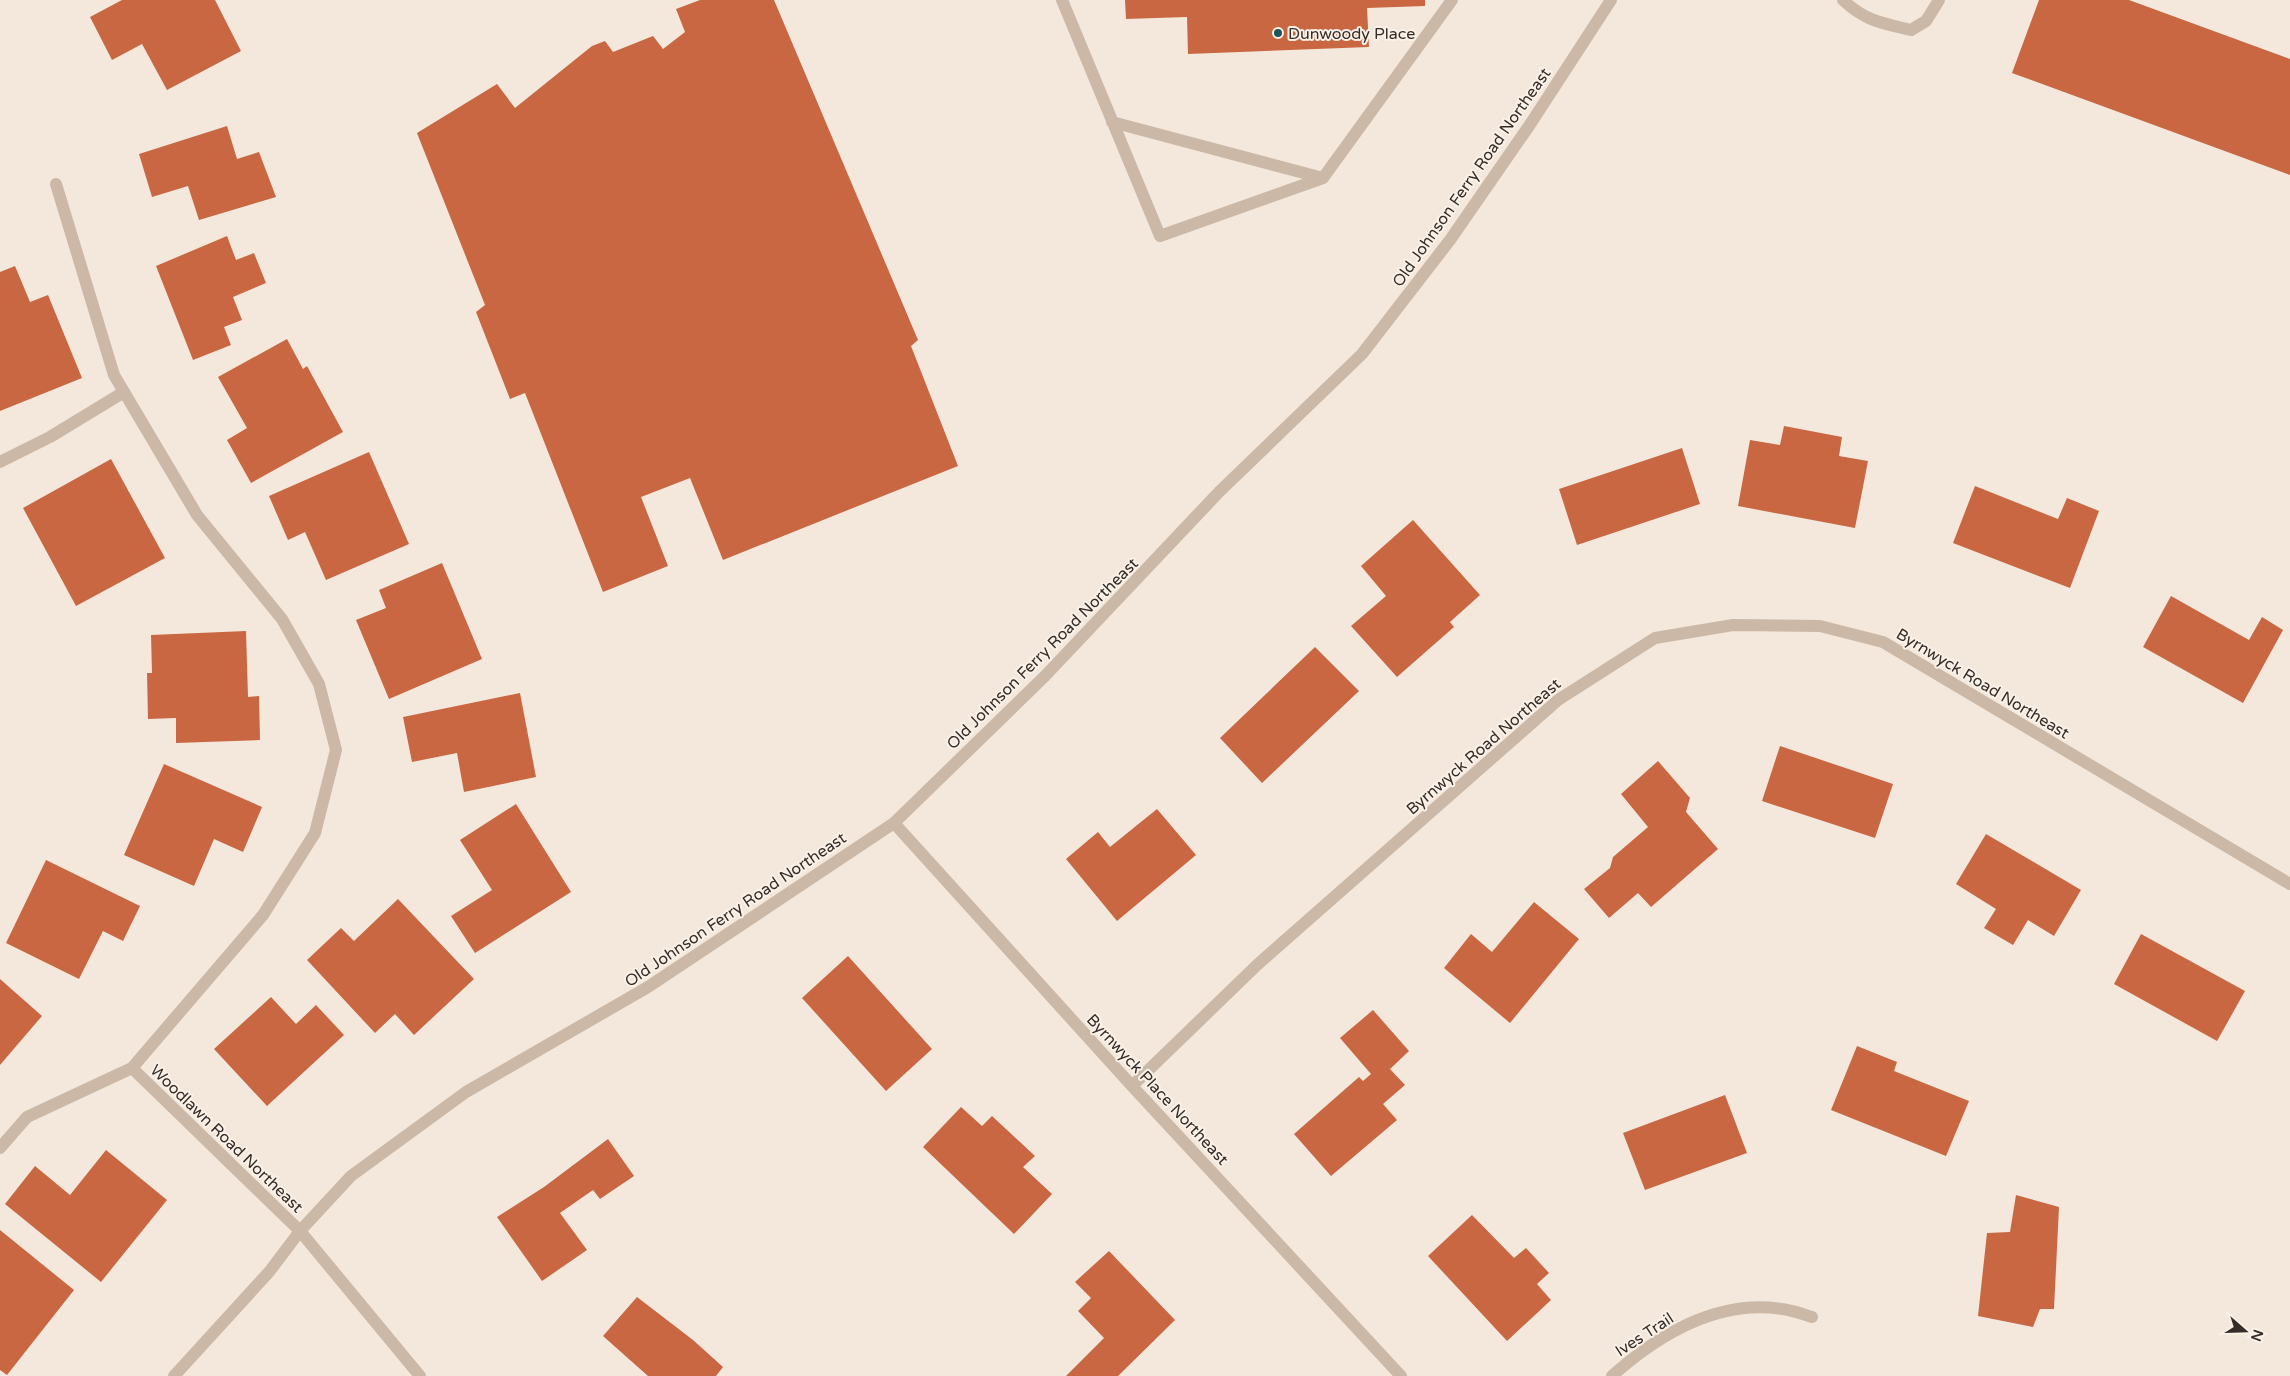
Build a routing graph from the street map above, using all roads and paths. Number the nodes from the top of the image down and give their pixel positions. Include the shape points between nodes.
1 (1062, 0) edge
2 (1452, 0) edge
3 (1611, 0) edge
4 (1842, 0) edge
5 (1939, 0) edge
6 (1112, 122) junction
7 (1323, 178) junction
8 (56, 184) dead end
9 (124, 392) junction
10 (0, 462) edge
11 (894, 823) junction
12 (2290, 884) edge
13 (132, 1068) junction
14 (1132, 1086) junction
15 (0, 1148) edge
16 (300, 1231) junction
17 (1812, 1317) dead end
18 (174, 1376) edge
19 (420, 1376) edge
20 (1401, 1376) edge
21 (1612, 1376) edge

1 - 6 street
2 - 7 street
3 - 11 street, Old Johnson Ferry Road Northeast via 1450,240 1362,354 1219,492 1045,676
4 - 5 street via 1858,14 1911,30 1926,21
6 - 7 street
6 - 7 street via 1160,236
8 - 9 street via 114,376
9 - 10 street
9 - 13 street via 197,515 282,619 319,684 336,750 315,833 263,915
11 - 14 street, Byrnwyck Place Northeast
11 - 16 street, Old Johnson Ferry Road Northeast via 648,988 466,1092 351,1176
12 - 14 street, Byrnwyck Road Northeast via 1883,642 1820,626 1733,626 1655,638 1558,700 1257,966
13 - 15 street via 26,1117
13 - 16 street, Woodlawn Road Northeast
14 - 20 street, Byrnwyck Place Northeast
16 - 18 street, Old Johnson Ferry Road Northeast via 269,1272
16 - 19 street, Woodlawn Road Northeast
17 - 21 street, Ives Trail via 1782,1309 1741,1308 1708,1316 1674,1330

